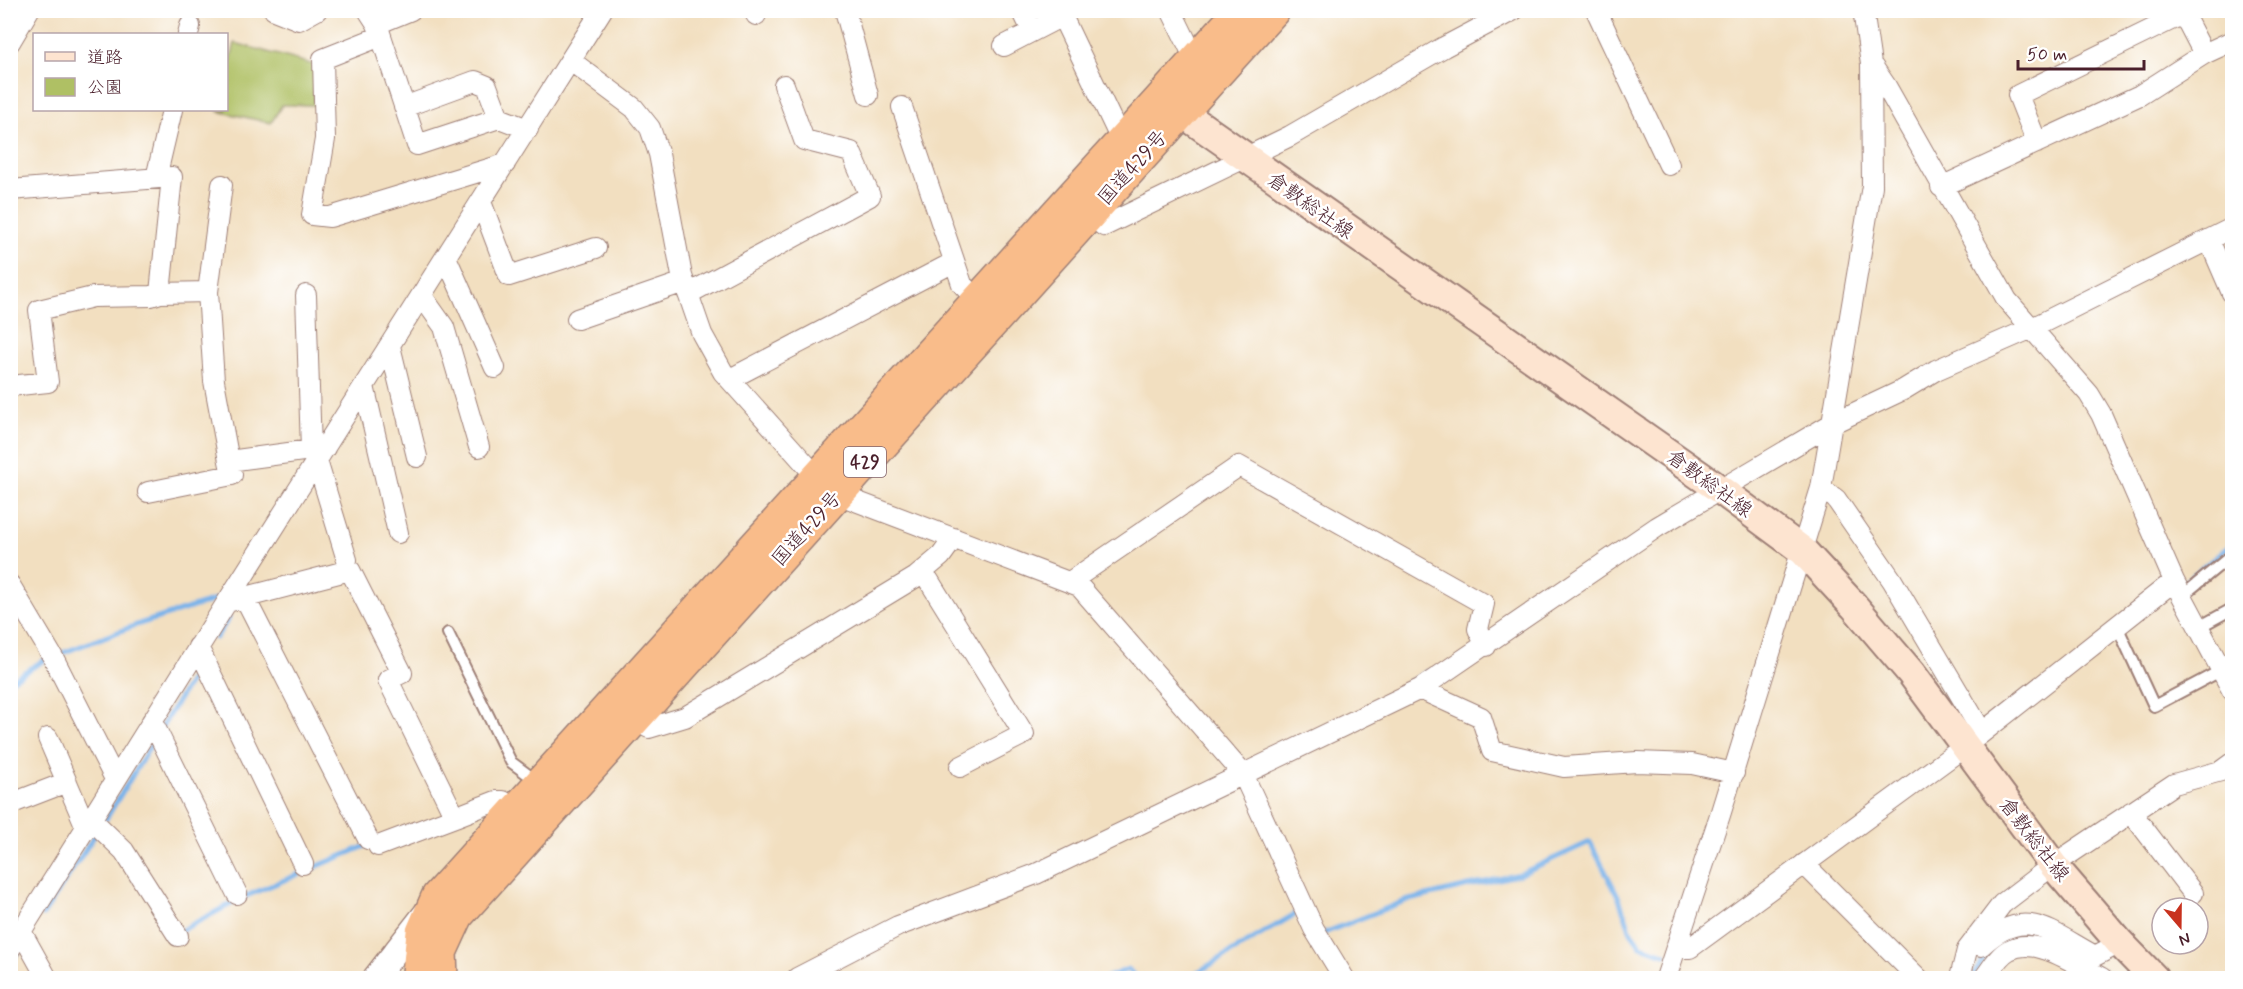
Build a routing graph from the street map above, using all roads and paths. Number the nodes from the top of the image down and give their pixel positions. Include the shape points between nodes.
1 (29, 10) edge
2 (274, 10) edge
3 (317, 10) edge
4 (411, 10) edge
5 (602, 10) edge
6 (844, 10) edge
7 (1022, 10) edge
8 (1171, 10) edge
9 (1242, 10) edge
10 (1274, 10) edge
11 (1514, 10) edge
12 (1596, 10) edge
13 (1863, 10) edge
14 (2179, 13) edge
15 (375, 23) edge
16 (1032, 31) junction
17 (2232, 41) edge
18 (10, 42) edge
19 (1004, 46) dead end
20 (2204, 54) junction
21 (571, 61) junction
22 (1196, 61) junction
23 (1871, 64) junction
24 (783, 85) dead end
25 (868, 95) dead end
26 (1172, 105) junction
27 (404, 107) junction
28 (902, 108) dead end
29 (172, 111) edge
30 (499, 118) junction
31 (528, 129) junction
32 (1122, 142) junction
33 (2037, 142) junction
34 (1244, 158) junction
35 (505, 164) junction
36 (1669, 165) dead end
37 (156, 178) junction
38 (222, 185) dead end
39 (1941, 187) junction
40 (10, 190) edge
41 (481, 202) junction
42 (1079, 207) junction
43 (2232, 228) edge
44 (2209, 240) junction
45 (596, 248) dead end
46 (446, 257) junction
47 (954, 262) junction
48 (686, 288) junction
49 (208, 292) junction
50 (160, 293) junction
51 (2232, 293) edge
52 (306, 295) dead end
53 (422, 296) junction
54 (976, 301) junction
55 (576, 319) dead end
56 (2032, 328) junction
57 (390, 346) junction
58 (495, 368) dead end
59 (729, 379) junction
60 (10, 386) edge
61 (364, 386) junction
62 (1834, 418) junction
63 (479, 447) dead end
64 (318, 453) junction
65 (417, 457) dead end
66 (229, 460) junction
67 (827, 485) junction
68 (1821, 488) junction
69 (1722, 491) junction
70 (148, 492) dead end
71 (398, 533) dead end
72 (954, 538) junction
73 (1803, 551) junction
74 (2232, 555) edge
75 (347, 560) dead end
76 (923, 572) junction
77 (1071, 581) junction
78 (10, 585) edge
79 (2178, 588) junction
80 (236, 600) junction
81 (2232, 609) edge
82 (2116, 626) junction
83 (2199, 627) junction
84 (448, 633) dead end
85 (1484, 641) junction
86 (198, 647) junction
87 (2229, 683) edge
88 (1420, 689) junction
89 (633, 719) junction
90 (152, 722) junction
91 (48, 738) dead end
92 (1973, 739) junction
93 (2232, 763) edge
94 (960, 767) dead end
95 (1239, 769) junction
96 (1734, 773) junction
97 (115, 779) junction
98 (67, 782) junction
99 (540, 784) junction
100 (10, 804) edge
101 (516, 810) junction
102 (2131, 812) junction
103 (455, 817) junction
104 (89, 823) junction
105 (303, 864) dead end
106 (2053, 865) junction
107 (1808, 868) junction
108 (2193, 893) dead end
109 (237, 894) dead end
110 (447, 906) junction
111 (178, 936) dead end
112 (16, 941) edge
113 (2120, 943) junction
114 (1676, 947) junction
115 (412, 976) edge
116 (47, 978) edge
117 (798, 978) edge
118 (1344, 978) edge
119 (1666, 978) edge
120 (1918, 978) edge
121 (1960, 978) edge
122 (1984, 978) edge
123 (2102, 978) edge
124 (2154, 978) edge

1 - 18 street
2 - 3 street via 299,20
4 - 15 street
5 - 21 street
6 - 25 street
7 - 16 street
8 - 22 street
9 - 22 highway, 国道429号 / 429
10 - 26 highway, 国道429号 / 429
11 - 34 street
12 - 36 street
13 - 23 street
14 - 20 street
14 - 33 street via 2018,95
15 - 27 street
15 - 35 street via 323,59 325,139 312,215 330,217
16 - 19 street
16 - 32 street via 1062,16
17 - 20 street
20 - 33 street via 2140,95
21 - 31 street
21 - 48 street via 634,108 650,128 659,154
22 - 26 highway, 国道429号 / 429
23 - 39 street
23 - 62 street via 1872,186
24 - 48 street via 804,140 851,152 870,196
26 - 32 highway, 国道429号 / 429
26 - 34 main road, 倉敷総社線
26 - 42 highway, 国道429号 / 429
27 - 30 street via 475,81 488,86
27 - 30 street via 417,145
28 - 47 street
29 - 37 street
30 - 31 street
31 - 35 street
32 - 42 highway, 国道429号 / 429
33 - 39 street
34 - 42 street via 1104,226
34 - 69 main road, 倉敷総社線
35 - 41 street
37 - 40 street
37 - 50 street via 172,177
38 - 49 street
39 - 56 street via 2007,300
41 - 45 street via 509,276
41 - 46 street
42 - 54 highway, 国道429号 / 429
42 - 67 highway, 国道429号 / 429
43 - 44 street
44 - 51 street
44 - 56 street
46 - 53 street
46 - 58 street
47 - 54 street via 962,284
47 - 59 street
48 - 55 street
48 - 59 street via 702,334
49 - 50 street
49 - 66 street via 214,381
50 - 60 street via 93,297 39,310 48,382
52 - 64 street
53 - 57 street
53 - 63 street via 444,327
54 - 67 highway, 国道429号 / 429
56 - 62 street via 1936,370 1903,390
56 - 79 street via 2095,404
57 - 61 street
57 - 65 street
59 - 67 street
61 - 64 street
61 - 71 street
62 - 68 street
62 - 69 street
64 - 66 street
64 - 75 street
64 - 80 street
66 - 70 street via 232,475
67 - 72 street
67 - 89 highway, 国道429号 / 429
67 - 99 highway, 国道429号 / 429
68 - 73 street
68 - 92 street via 1836,499 1892,580
69 - 73 main road, 倉敷総社線
69 - 85 street via 1657,527
72 - 76 street
72 - 77 street
73 - 92 main road, 倉敷総社線
73 - 96 street
74 - 79 lane
76 - 89 street via 685,717 649,728
76 - 94 street via 1024,734
77 - 85 street via 1239,466 1484,604 1479,618
77 - 95 street via 1087,594
78 - 97 street via 54,659
79 - 82 street
79 - 83 street
80 - 86 street
80 - 103 street via 373,843
80 - 103 street via 350,570 402,673 388,680
81 - 83 lane
82 - 87 lane via 2154,706
82 - 92 street
83 - 87 street
84 - 99 lane via 511,762
85 - 88 street
86 - 90 street
86 - 105 street
88 - 95 street
88 - 96 street via 1481,717 1492,751 1564,767 1637,762 1692,764
89 - 110 highway, 国道429号 / 429
90 - 97 street
90 - 109 street
91 - 98 street
92 - 106 main road, 倉敷総社線
92 - 107 street
93 - 102 street via 2221,771 2174,784
95 - 117 street via 1036,874 898,926
95 - 118 street via 1314,929
96 - 114 street
97 - 104 street
98 - 100 street
98 - 104 street
99 - 101 highway, 国道429号 / 429
101 - 103 street via 504,801 496,801
101 - 110 highway, 国道429号 / 429
102 - 106 street
102 - 108 street
104 - 111 street via 124,851
104 - 112 street
106 - 113 main road, 倉敷総社線
106 - 121 street via 2002,904 1967,950
107 - 114 street via 1690,948
107 - 120 street
110 - 115 street
110 - 115 highway, 国道429号 / 429 via 440,952
112 - 116 street
113 - 121 street via 2094,956 2039,926 2019,924 1997,930 1980,946
113 - 124 main road, 倉敷総社線
114 - 119 street
122 - 123 street via 2009,950 2024,946 2040,947

